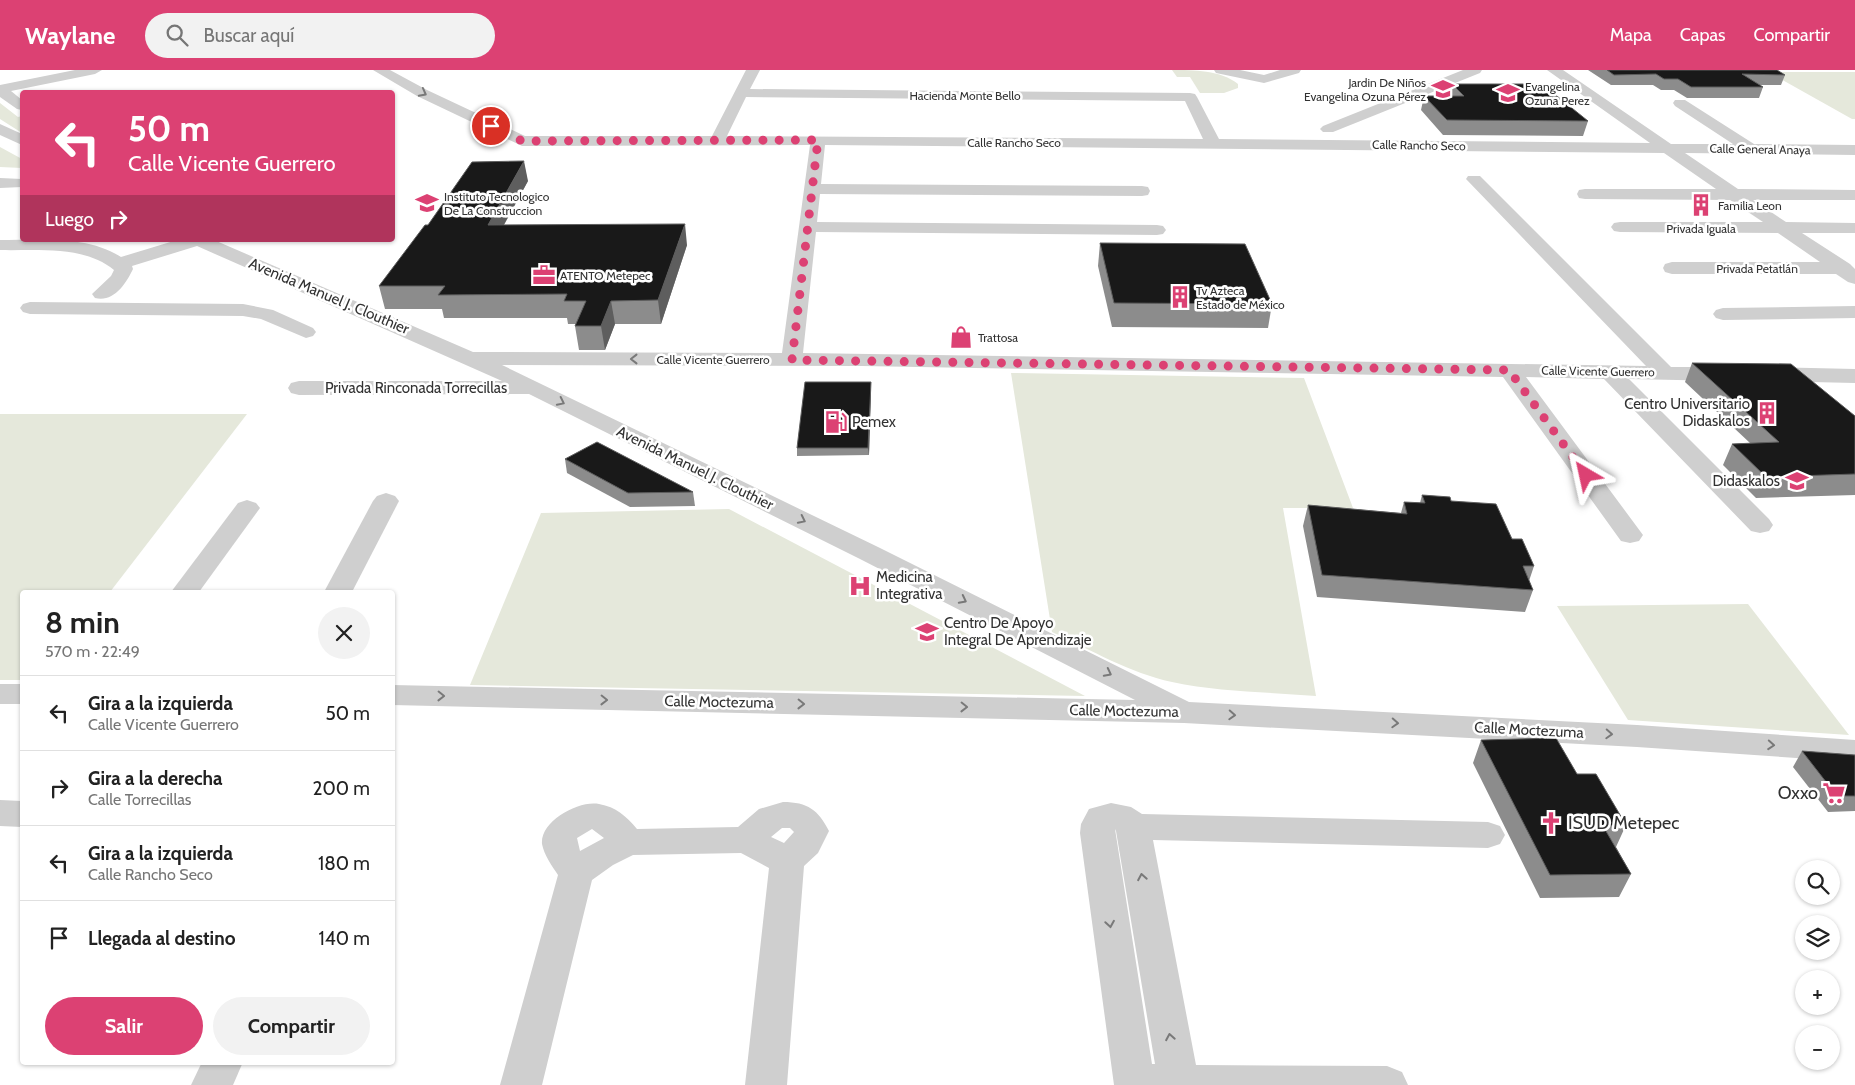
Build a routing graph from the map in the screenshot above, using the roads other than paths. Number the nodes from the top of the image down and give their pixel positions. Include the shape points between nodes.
1 (64, 70) edge
2 (95, 70) edge
3 (403, 70) edge
4 (753, 70) edge
5 (1221, 70) edge
6 (1294, 70) edge
7 (1475, 70) edge
8 (1554, 70) edge
9 (384, 72) edge
10 (0, 82) edge
11 (0, 89) edge
12 (740, 93) junction
13 (1680, 103) dead end
14 (20, 104) edge
15 (0, 129) edge
16 (1328, 129) dead end
17 (20, 139) edge
18 (717, 140) junction
19 (818, 140) junction
20 (1213, 143) junction
21 (1665, 148) junction
22 (1749, 148) junction
23 (1855, 150) edge
24 (1474, 179) dead end
25 (0, 183) edge
26 (17, 183) dead end
27 (812, 189) junction
28 (1142, 191) dead end
29 (1585, 194) dead end
30 (1733, 194) junction
31 (1855, 195) edge
32 (808, 227) junction
33 (1620, 227) dead end
34 (1781, 228) junction
35 (1855, 228) edge
36 (1157, 230) dead end
37 (157, 242) edge
38 (189, 242) edge
39 (203, 242) edge
40 (0, 245) edge
41 (109, 259) junction
42 (0, 260) edge
43 (1672, 268) dead end
44 (1850, 272) edge
45 (102, 294) dead end
46 (323, 295) junction
47 (30, 308) dead end
48 (1855, 312) edge
49 (266, 314) junction
50 (1723, 314) dead end
51 (306, 332) dead end
52 (470, 358) junction
53 (792, 360) junction
54 (1509, 370) junction
55 (1609, 371) junction
56 (1664, 372) junction
57 (1855, 376) edge
58 (299, 388) dead end
59 (534, 388) junction
60 (386, 501) dead end
61 (247, 508) dead end
62 (1760, 525) dead end
63 (1630, 535) dead end
64 (186, 590) edge
65 (339, 590) edge
66 (0, 694) edge
67 (20, 694) edge
68 (396, 701) edge
69 (1184, 712) junction
70 (1855, 750) edge
71 (0, 813) edge
72 (20, 814) edge
73 (1133, 827) junction
74 (1488, 835) dead end
75 (222, 1065) edge
76 (1135, 1084) edge
77 (1178, 1084) edge
78 (212, 1085) edge
79 (520, 1085) edge
80 (766, 1085) edge
81 (1387, 1085) edge

1 - 10 street
2 - 11 street
3 - 9 street
4 - 12 street
5 - 6 street via 1259,79
7 - 16 street
8 - 21 street
9 -> 18 street, Calle Rancho Seco via 522,141
11 - 14 street
12 - 18 street
12 - 20 street, Hacienda Monte Bello via 1190,97
13 - 22 street
15 - 17 street
18 - 19 street, Calle Rancho Seco
19 - 20 street, Calle Rancho Seco
19 - 27 street
20 - 21 street, Calle Rancho Seco
21 - 22 street, Calle General Anaya
21 - 30 street
22 - 23 street, Calle General Anaya
24 - 56 street
25 - 26 street
27 - 28 street
27 - 32 street
29 - 30 street
30 - 31 street
30 - 34 street
32 - 36 street
32 - 53 street
33 - 34 street, Privada Iguala
34 - 35 street, Privada Iguala
34 - 44 street
37 - 41 street
38 - 41 street
39 - 46 street, Avenida Manuel J. Clouthier
40 - 41 street via 84,248
41 - 42 street
41 - 45 street via 124,269 123,274
43 - 44 street, Privada Petatlán
46 - 49 street
46 - 52 street, Avenida Manuel J. Clouthier
47 - 49 street via 216,308
48 - 50 street
49 - 51 street
53 -> 52 street, Calle Vicente Guerrero
52 - 59 street, Avenida Manuel J. Clouthier
53 - 54 street, Calle Vicente Guerrero
54 - 55 street, Calle Vicente Guerrero
54 - 63 street
55 - 56 street, Calle Vicente Guerrero
55 - 62 street
56 - 57 street, Calle Vicente Guerrero
58 - 59 street, Privada Rinconada Torrecillas
59 -> 69 street, Avenida Manuel J. Clouthier
60 - 65 street
61 - 64 street
66 - 67 street
68 -> 69 street, Calle Moctezuma
69 -> 70 street, Calle Moctezuma
71 - 72 street
73 - 74 street
73 -> 76 street via 1126,818 1111,814 1101,818 1097,833
77 -> 73 street
75 - 78 street
76 - 77 street
77 - 81 street
79 - 80 street via 576,873 601,855 628,842 746,840 788,861

